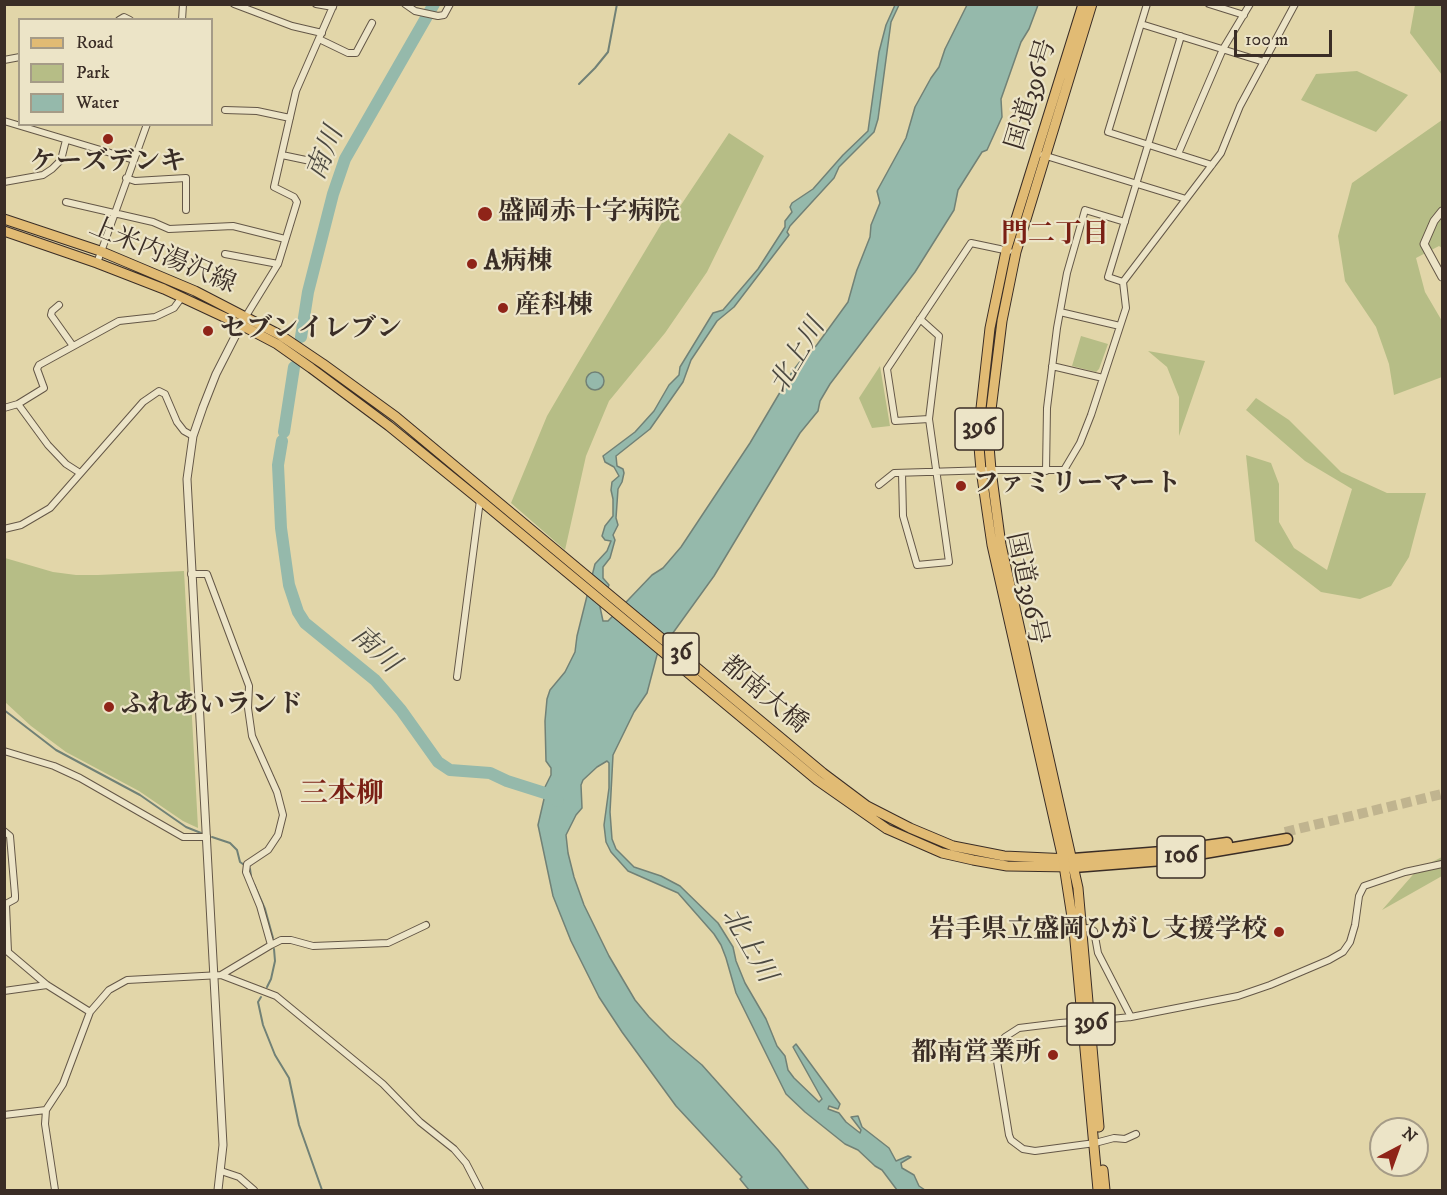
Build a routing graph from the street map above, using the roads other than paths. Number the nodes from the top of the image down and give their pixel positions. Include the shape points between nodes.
1 (234, 4) edge
2 (316, 4) edge
3 (405, 4) edge
4 (450, 4) edge
5 (1083, 4) edge
6 (1092, 4) edge
7 (1147, 4) edge
8 (1209, 4) edge
9 (1250, 4) edge
10 (1295, 4) edge
11 (334, 6) edge
12 (1223, 7) edge
13 (1244, 15) junction
14 (372, 23) dead end
15 (1141, 24) junction
16 (320, 36) junction
17 (1181, 36) junction
18 (1223, 49) junction
19 (1264, 62) junction
20 (225, 110) dead end
21 (290, 118) junction
22 (20, 126) edge
23 (146, 126) edge
24 (66, 140) junction
25 (1148, 145) junction
26 (1041, 154) junction
27 (1178, 154) junction
28 (282, 155) junction
29 (134, 160) junction
30 (320, 163) dead end
31 (1212, 165) junction
32 (126, 178) junction
33 (4, 182) edge
34 (1136, 184) junction
35 (1186, 199) junction
36 (66, 202) dead end
37 (186, 210) dead end
38 (1443, 211) edge
39 (113, 214) junction
40 (4, 219) edge
41 (1125, 222) junction
42 (4, 231) edge
43 (285, 239) junction
44 (100, 251) junction
45 (1011, 252) junction
46 (225, 254) dead end
47 (97, 263) junction
48 (278, 264) junction
49 (1443, 277) edge
50 (1123, 282) junction
51 (182, 297) junction
52 (59, 305) dead end
53 (1060, 312) junction
54 (246, 316) junction
55 (920, 319) junction
56 (242, 325) junction
57 (1120, 326) junction
58 (74, 346) junction
59 (1052, 366) junction
60 (1103, 378) junction
61 (18, 404) junction
62 (4, 408) edge
63 (930, 419) junction
64 (193, 436) junction
65 (986, 470) junction
66 (1046, 471) junction
67 (937, 472) junction
68 (80, 473) junction
69 (902, 473) junction
70 (879, 485) dead end
71 (480, 500) junction
72 (495, 501) joint
73 (494, 511) joint
74 (4, 529) edge
75 (191, 574) junction
76 (457, 677) dead end
77 (4, 751) edge
78 (865, 810) junction
79 (4, 831) edge
80 (1286, 836) tunnel mouth
81 (207, 837) junction
82 (1069, 863) junction
83 (1443, 864) edge
84 (5, 905) edge
85 (426, 924) dead end
86 (1079, 929) junction
87 (271, 945) junction
88 (7, 952) edge
89 (218, 975) junction
90 (47, 985) junction
91 (4, 991) edge
92 (90, 1012) junction
93 (1131, 1017) junction
94 (46, 1110) junction
95 (4, 1115) edge
96 (1136, 1134) dead end
97 (1097, 1142) junction
98 (221, 1171) junction
99 (55, 1191) edge
100 (218, 1191) edge
101 (254, 1191) edge
102 (480, 1191) edge
103 (1098, 1191) edge
104 (1105, 1191) edge

1 - 16 street
2 - 11 street
3 - 4 street via 415,11 444,15
5 - 26 main road, 国道396号 / 396
6 - 26 main road, 国道396号 / 396
7 - 15 street
8 - 12 street
9 - 13 street
10 - 19 street
11 - 16 street
12 - 13 street
13 - 18 street
14 - 16 street via 356,53 348,53
15 - 17 street
15 - 25 street via 1108,132
16 - 21 street via 296,91
17 - 18 street
17 - 25 street
18 - 19 street
18 - 27 street
19 - 31 street
20 - 21 street
21 - 28 street
22 - 24 street
23 - 29 street
24 - 29 street
24 - 33 street via 61,160 52,169 43,175
25 - 27 street
25 - 34 street
26 - 34 street
26 - 45 main road, 国道396号 / 396
27 - 31 street
28 - 30 street
28 - 43 street via 274,187 297,202
29 - 32 street
31 - 35 street
32 - 37 street via 186,178
32 - 39 street
34 - 35 street
34 - 41 street
35 - 50 street
36 - 39 street
38 - 49 street via 1424,244
39 - 43 street via 169,229 233,226
39 - 44 street
40 - 44 main road, 上米内湯沢線 / 36
41 - 50 street via 1108,277
41 - 53 street via 1085,210
42 - 47 main road, 上米内湯沢線 / 36
43 - 48 street
44 - 47 street
44 - 54 main road, 上米内湯沢線 / 36
45 - 55 street via 971,243
45 - 65 main road, 国道396号 / 396
46 - 48 street
47 - 51 main road, 上米内湯沢線 / 36
48 - 54 street
50 - 57 street via 1126,308
51 - 56 main road, 上米内湯沢線 / 36
51 - 58 street via 174,308 155,317 119,321
52 - 58 street via 51,315
53 - 57 street
53 - 59 street
54 - 56 street
54 - 72 main road, 上米内湯沢線 / 36 via 297,346 396,417
55 - 63 street via 939,336
55 - 63 street via 887,369 895,421
56 - 64 street via 216,375
56 - 71 main road, 上米内湯沢線 / 36 via 311,368
57 - 60 street
58 - 61 street via 37,367 44,388
59 - 60 street
59 - 66 street
60 - 66 street via 1080,443 1064,470
61 - 62 street
61 - 68 street via 48,445
63 - 67 street
64 - 68 street via 177,422 165,394 159,391 143,402
64 - 75 street via 187,479
65 - 66 street
65 - 67 street
65 - 82 main road, 国道396号 / 396
67 - 69 street
67 - 69 street via 949,562 917,565 903,516
68 - 74 street via 50,508 21,525
69 - 70 street via 894,473
71 - 73 main road, 上米内湯沢線 / 36
71 - 76 street
72 - 78 main road, 都南大橋 / 36
73 - 78 main road, 都南大橋 / 36 via 817,780
75 - 81 street
75 - 87 street via 207,574 222,612 249,686 252,736 283,815 278,836 268,850 247,864 246,873
77 - 81 street via 80,778 183,837
78 - 82 main road, 36 via 887,829 942,853 1007,866
79 - 84 street via 10,836 15,896
80 - 82 highway, 106 via 1163,860
81 - 89 street
82 - 86 main road, 国道396号 / 396
83 - 93 street via 1364,886 1350,942 1343,952 1329,960 1238,996
84 - 88 street
85 - 87 street via 388,942 313,946 281,940
86 - 93 street via 1094,931 1098,953
86 - 97 main road, 国道396号 / 396
87 - 89 street
88 - 90 street
89 - 92 street via 127,980 109,990
89 - 98 street
89 - 102 street via 276,996 384,1084 420,1122 454,1149
90 - 91 street
90 - 92 street
92 - 94 street via 63,1084
93 - 97 street, bridge via 1019,1028 1005,1037 1000,1046 997,1060 1009,1135 1014,1144 1030,1150
94 - 95 street
94 - 99 street
96 - 97 street
97 - 103 main road, 国道396号 / 396
97 - 104 main road, 国道396号 / 396
98 - 100 street
98 - 101 street via 239,1177

